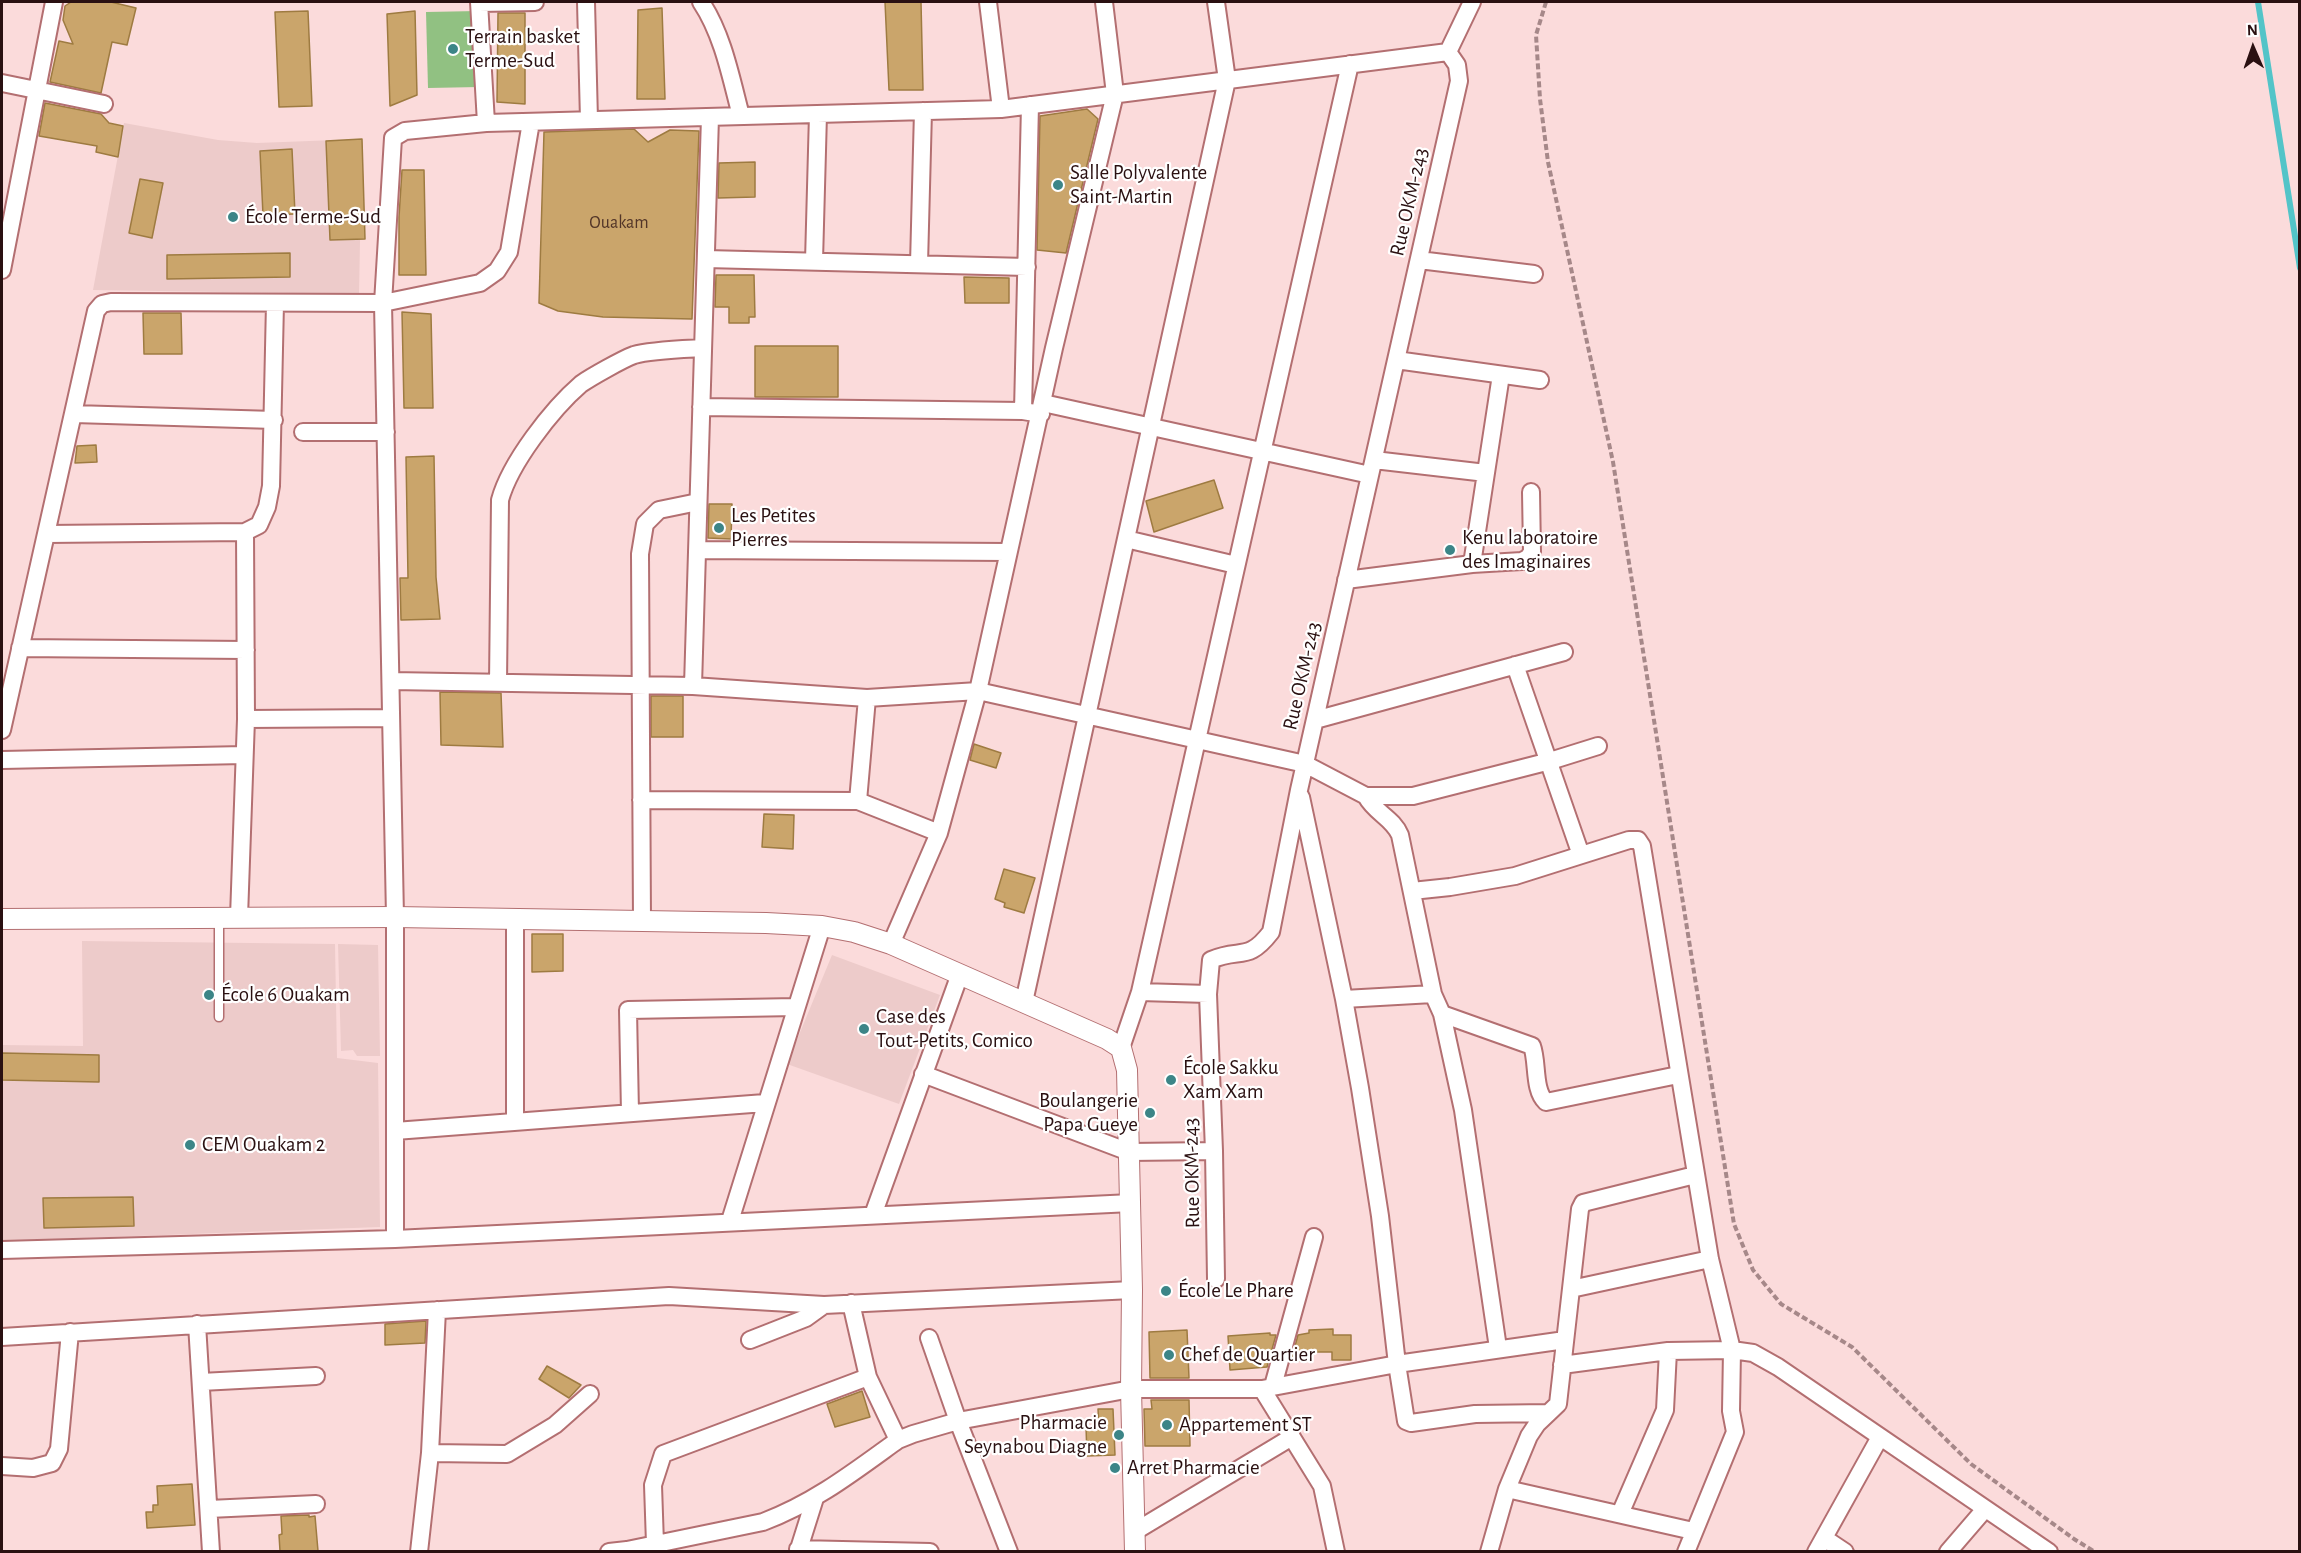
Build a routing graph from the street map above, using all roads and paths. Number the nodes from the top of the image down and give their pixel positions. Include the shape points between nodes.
1 (54, 2) edge
2 (479, 2) edge
3 (536, 2) edge
4 (586, 2) edge
5 (701, 2) edge
6 (988, 2) edge
7 (1104, 2) edge
8 (1216, 2) edge
9 (1472, 2) edge
10 (1546, 2) edge
11 (1448, 52) junction
12 (1350, 64) junction
13 (1227, 80) junction
14 (2, 83) edge
15 (36, 90) junction
16 (1115, 94) junction
17 (104, 104) dead end
18 (1030, 105) junction
19 (1001, 109) junction
20 (923, 111) junction
21 (818, 114) junction
22 (741, 116) junction
23 (710, 117) junction
24 (589, 120) junction
25 (531, 122) junction
26 (486, 123) junction
27 (706, 259) junction
28 (1419, 260) junction
29 (814, 261) junction
30 (2, 264) edge
31 (919, 264) junction
32 (1027, 267) junction
33 (1534, 274) dead end
34 (275, 303) junction
35 (383, 303) junction
36 (703, 348) junction
37 (1396, 360) junction
38 (1501, 375) junction
39 (1540, 380) dead end
40 (701, 407) junction
41 (1042, 408) junction
42 (1023, 411) junction
43 (74, 414) junction
44 (274, 420) junction
45 (1151, 426) junction
46 (303, 432) dead end
47 (386, 432) junction
48 (1262, 451) junction
49 (1372, 468) junction
50 (1485, 473) junction
51 (1531, 492) dead end
52 (698, 502) junction
53 (245, 532) junction
54 (46, 534) junction
55 (1126, 539) junction
56 (697, 550) junction
57 (1008, 552) junction
58 (1472, 564) junction
59 (1236, 565) junction
60 (1346, 580) junction
61 (21, 648) junction
62 (246, 650) junction
63 (1564, 652) dead end
64 (1515, 665) junction
65 (390, 681) junction
66 (498, 683) junction
67 (640, 685) junction
68 (693, 686) junction
69 (978, 691) junction
70 (867, 698) junction
71 (1087, 716) junction
72 (391, 718) junction
73 (246, 719) junction
74 (1315, 720) junction
75 (2, 730) edge
76 (1197, 740) junction
77 (1598, 746) dead end
78 (244, 755) junction
79 (2, 759) edge
80 (1550, 761) junction
81 (1305, 764) junction
82 (1299, 790) junction
83 (1366, 796) junction
84 (641, 800) junction
85 (858, 801) junction
86 (939, 833) junction
87 (1581, 855) junction
88 (1412, 891) junction
89 (239, 916) junction
90 (219, 917) junction
91 (395, 917) junction
92 (2, 919) edge
93 (515, 919) junction
94 (642, 921) junction
95 (822, 926) junction
96 (891, 944) junction
97 (960, 974) junction
98 (1140, 992) junction
99 (1208, 994) junction
100 (1433, 994) junction
101 (1344, 999) junction
102 (1024, 1002) junction
103 (796, 1007) junction
104 (1442, 1014) junction
105 (219, 1017) dead end
106 (1121, 1048) junction
107 (924, 1074) junction
108 (1678, 1075) junction
109 (765, 1103) junction
110 (630, 1113) junction
111 (515, 1122) junction
112 (395, 1131) junction
113 (1214, 1151) junction
114 (1129, 1152) junction
115 (1695, 1175) junction
116 (1131, 1203) junction
117 (873, 1215) junction
118 (729, 1221) junction
119 (1314, 1237) dead end
120 (395, 1239) junction
121 (2, 1250) edge
122 (1710, 1259) junction
123 (1216, 1279) dead end
124 (1571, 1288) junction
125 (1132, 1290) junction
126 (851, 1303) junction
127 (824, 1305) junction
128 (437, 1310) junction
129 (197, 1324) junction
130 (70, 1332) junction
131 (2, 1337) edge
132 (929, 1338) dead end
133 (750, 1340) dead end
134 (1565, 1340) junction
135 (1498, 1348) junction
136 (1732, 1350) junction
137 (1668, 1351) junction
138 (1397, 1364) junction
139 (1562, 1365) junction
140 (316, 1376) dead end
141 (868, 1377) junction
142 (201, 1382) junction
143 (1267, 1388) junction
144 (1131, 1389) junction
145 (590, 1394) dead end
146 (1548, 1413) junction
147 (958, 1421) junction
148 (1292, 1437) junction
149 (1880, 1437) junction
150 (898, 1440) junction
151 (430, 1453) junction
152 (2, 1466) edge
153 (1507, 1489) junction
154 (815, 1498) junction
155 (316, 1504) dead end
156 (209, 1509) junction
157 (1985, 1509) junction
158 (1620, 1514) junction
159 (1694, 1531) junction
160 (1134, 1542) edge
161 (655, 1544) junction
162 (1820, 1545) edge
163 (798, 1550) edge
164 (211, 1551) edge
165 (419, 1551) edge
166 (609, 1551) edge
167 (627, 1551) edge
168 (930, 1551) edge
169 (1009, 1551) edge
170 (1336, 1551) edge
171 (1489, 1551) edge
172 (1686, 1551) edge
173 (1845, 1551) edge
174 (1948, 1551) edge
175 (2049, 1551) edge
176 (2096, 1551) edge

1 - 15 street
2 - 3 street
2 - 26 street
4 - 24 street
5 - 22 street via 718,35
6 - 19 street
7 - 16 street
8 - 13 street
9 - 11 street
10 - 176 path via 1536,35 1548,162 1613,462 1734,1224 1754,1270 1781,1304 1852,1347 1971,1464
11 - 12 street
11 - 28 street, Rue OKM-243 via 1457,65 1459,81
12 - 13 street
12 - 48 street
13 - 16 street
13 - 45 street
14 - 15 street
15 - 17 street
15 - 30 street
16 - 18 street
16 - 41 street
18 - 19 street
18 - 32 street
19 - 20 street
20 - 21 street
20 - 31 street
21 - 22 street
21 - 29 street
22 - 23 street
23 - 24 street
23 - 27 street
24 - 25 street
25 - 26 street
25 - 35 street via 509,252 497,271 480,283
26 - 35 street via 405,131 393,138
27 - 29 street
27 - 36 street
28 - 33 street
28 - 37 street, Rue OKM-243
29 - 31 street
31 - 32 street
32 - 42 street
34 - 35 street
34 - 43 street via 102,304 96,310
34 - 44 street
35 - 47 street
36 - 40 street
36 - 66 street via 634,355 583,383 534,437 508,476 500,500
37 - 38 street
37 - 49 street, Rue OKM-243
38 - 39 street
38 - 50 street
40 - 42 street
40 - 52 street
41 - 42 street
41 - 45 street
41 - 57 street
43 - 44 street
43 - 54 street
44 - 53 street via 267,507 259,525
45 - 48 street
45 - 55 street
46 - 47 street
47 - 65 street
48 - 49 street
48 - 59 street
49 - 50 street
49 - 60 street, Rue OKM-243
50 - 58 street
51 - 58 street via 1532,552 1528,558
52 - 56 street
52 - 67 street via 659,510 645,524 640,554
53 - 54 street
53 - 62 street
54 - 61 street
55 - 59 street
55 - 71 street
56 - 57 street
56 - 68 street
57 - 69 street
58 - 60 street
59 - 76 street
60 - 74 street, Rue OKM-243
61 - 62 street
61 - 75 street
62 - 73 street
63 - 64 street
64 - 74 street
64 - 80 street
65 - 66 street
65 - 72 street
66 - 67 street
67 - 68 street
67 - 84 street
68 - 70 street
69 - 70 street
69 - 71 street
69 - 86 street
70 - 85 street
71 - 76 street
71 - 102 street
72 - 73 street
72 - 91 street
73 - 78 street
74 - 81 street, Rue OKM-243
76 - 81 street
76 - 98 street
77 - 80 street
78 - 79 street
78 - 89 street
80 - 83 street via 1413,796
80 - 87 street
81 - 82 street, Rue OKM-243
81 - 83 street
82 - 99 street, Rue OKM-243 via 1271,932 1260,947 1243,955 1225,954 1211,960
82 - 101 street
83 - 88 street via 1372,807 1396,824
84 - 85 street
84 - 94 street
85 - 86 street
86 - 96 street
87 - 88 street via 1515,876
87 - 108 street via 1629,840 1638,840 1642,846
88 - 100 street
89 - 90 street
89 - 91 street
90 - 92 street
90 - 105 lane
91 - 93 street
91 - 112 street
93 - 94 street
93 - 111 street
94 - 95 street
95 - 96 street
95 - 103 street
96 - 97 street
97 - 102 street
97 - 107 street
98 - 99 street
98 - 106 street
99 - 113 street, Rue OKM-243
100 - 101 street
100 - 104 street
101 - 138 street via 1380,1216
102 - 106 street
103 - 109 street
103 - 110 street via 628,1010
104 - 108 street via 1532,1046 1540,1091 1546,1102
104 - 135 street via 1463,1110
106 - 114 street via 1126,1070
107 - 114 street
107 - 117 street
108 - 115 street
109 - 110 street
109 - 118 street
110 - 111 street
111 - 112 street
112 - 120 street
113 - 114 street
113 - 123 street, Rue OKM-243
114 - 116 street
115 - 122 street
115 - 124 street via 1583,1203
116 - 117 street
116 - 125 street
117 - 118 street
118 - 120 street
119 - 143 street
120 - 121 street
122 - 124 street
122 - 136 street
124 - 134 street
125 - 126 street
125 - 144 street
126 - 127 street
126 - 141 street
127 - 128 street via 669,1296
127 - 133 street via 806,1318
128 - 129 street
128 - 151 street
129 - 130 street
129 - 142 street
130 - 131 street
130 - 152 street via 59,1449 52,1463
132 - 147 street
134 - 135 street
134 - 139 street
135 - 138 street
136 - 137 street
136 - 149 street via 1753,1353 1778,1367
136 - 159 street via 1731,1411 1735,1432
137 - 139 street
137 - 158 street via 1665,1410
138 - 143 street
138 - 146 street via 1406,1422 1475,1414
139 - 146 street via 1558,1404
140 - 142 street
141 - 150 street
141 - 161 street via 663,1454 653,1485
142 - 156 street
143 - 144 street
143 - 148 street
144 - 147 street
144 - 160 street
145 - 151 street via 555,1425 507,1454
146 - 153 street via 1529,1436
147 - 150 street
147 - 169 street
148 - 160 street
148 - 170 street via 1322,1486
149 - 157 street
149 - 162 street
150 - 154 street
151 - 165 street
153 - 158 street
153 - 171 street
154 - 161 street via 764,1522
154 - 163 street
155 - 156 street
156 - 164 street
157 - 174 street
157 - 175 street
158 - 159 street
159 - 172 street
161 - 167 street
162 - 173 street
163 - 168 street
166 - 167 street

